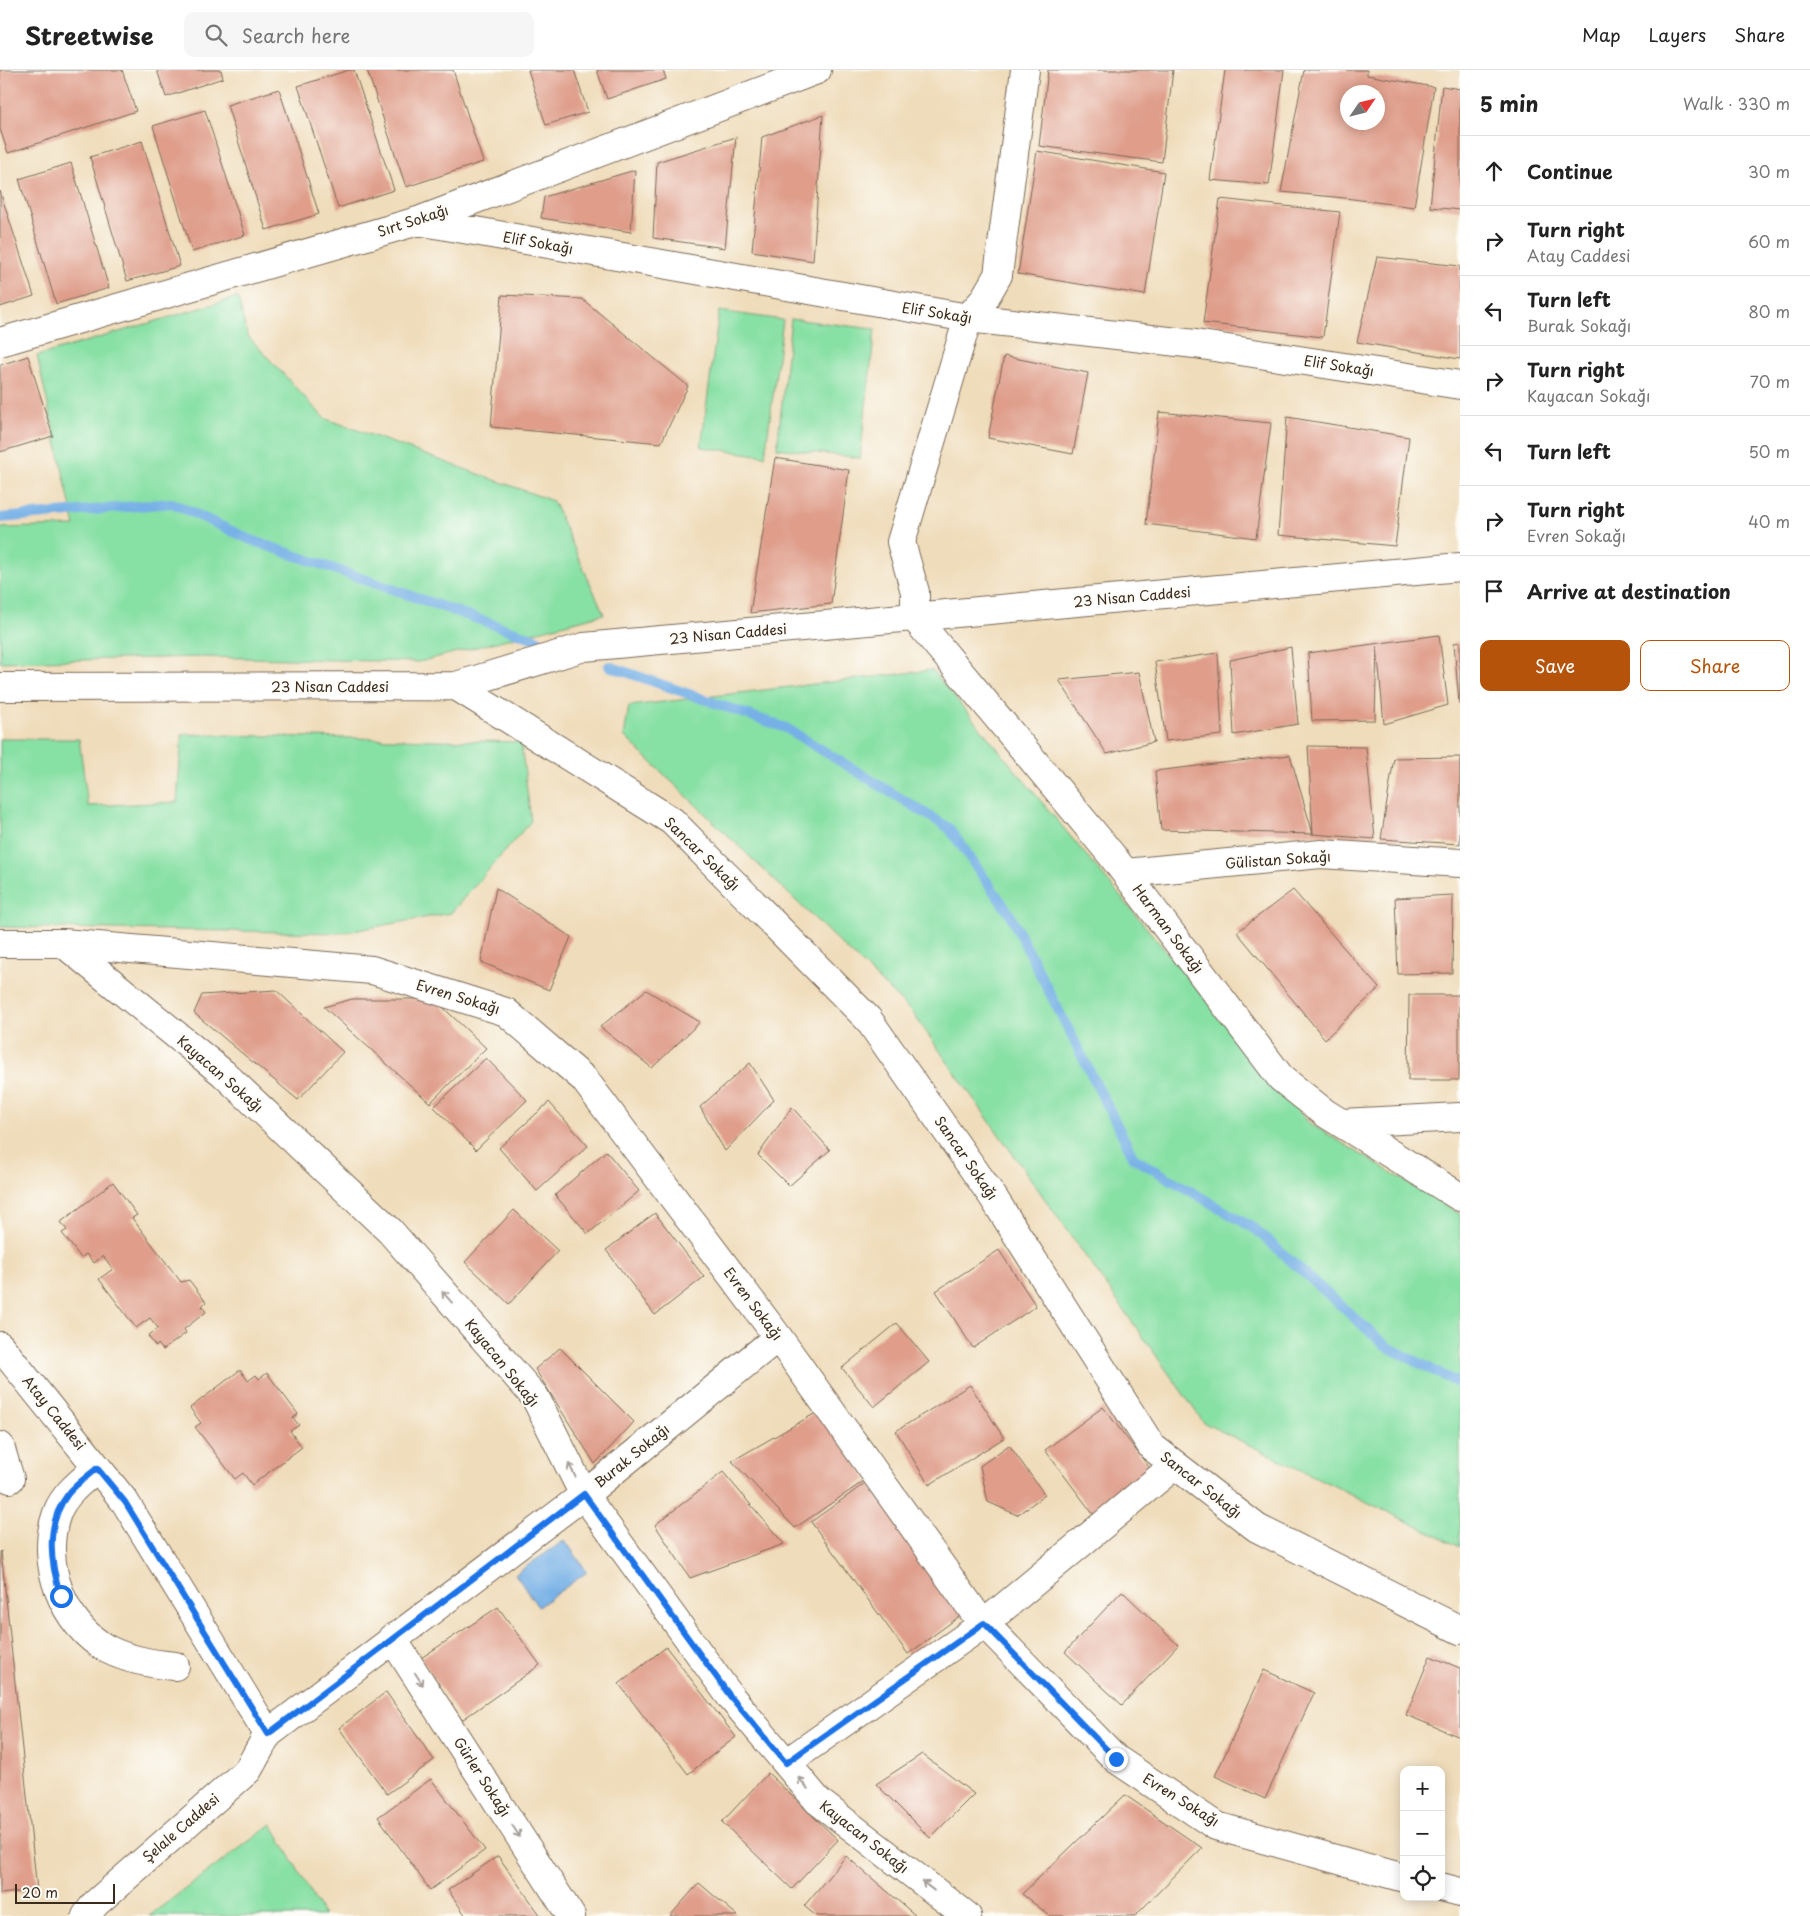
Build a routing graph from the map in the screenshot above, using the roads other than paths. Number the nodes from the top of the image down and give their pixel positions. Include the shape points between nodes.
1 (817, 70) edge
2 (1025, 70) edge
3 (418, 221) junction
4 (968, 318) junction
5 (0, 342) edge
6 (1460, 385) edge
7 (1460, 566) edge
8 (914, 618) junction
9 (456, 686) junction
10 (0, 687) edge
11 (1460, 863) edge
12 (1126, 873) junction
13 (0, 943) edge
14 (63, 943) junction
15 (1460, 1117) edge
16 (1342, 1123) junction
17 (1460, 1197) edge
18 (778, 1337) junction
19 (0, 1346) edge
20 (0, 1446) edge
21 (1175, 1465) junction
22 (97, 1468) junction
23 (10, 1479) dead end
24 (584, 1494) junction
25 (984, 1623) junction
26 (1460, 1630) edge
27 (392, 1638) junction
28 (176, 1666) dead end
29 (268, 1734) junction
30 (786, 1763) junction
31 (1400, 1877) edge
32 (1445, 1888) edge
33 (1460, 1892) edge
34 (86, 1916) edge
35 (571, 1916) edge
36 (967, 1916) edge

1 - 3 street, Sırt Sokağı
2 - 4 street via 998,275 983,301
3 - 4 street, Elif Sokağı
3 - 5 street, Sırt Sokağı
4 - 6 street, Elif Sokağı via 1195,344
4 - 8 street via 901,542 915,592
7 - 8 street, 23 Nisan Caddesi
8 - 9 street, 23 Nisan Caddesi via 584,647
8 - 12 street, Harman Sokağı
9 - 10 street, 23 Nisan Caddesi
9 - 21 street, Sancar Sokağı via 672,821 868,1019 993,1197 1152,1447
11 - 12 street, Gülistan Sokağı via 1321,854
12 - 16 street, Harman Sokağı via 1281,1078
13 - 14 street, Evren Sokağı
14 - 18 street, Evren Sokağı via 372,970 506,1012 584,1079
24 -> 14 street, Kayacan Sokağı via 534,1398 390,1231 223,1073
15 - 16 street
16 - 17 street, Harman Sokağı
18 - 24 street, Burak Sokağı
18 - 25 street, Evren Sokağı
19 - 22 street, Atay Caddesi
20 - 23 street
21 - 25 street
21 - 26 street, Sancar Sokağı via 1257,1528
22 - 28 street via 68,1494 57,1513 51,1554 61,1596 85,1632 108,1650 148,1663
22 - 29 street, Atay Caddesi via 125,1502
24 - 27 street, Burak Sokağı
24 - 30 street, Kayacan Sokağı via 730,1696
25 - 30 street
25 - 31 street, Evren Sokağı via 1116,1759 1216,1826
27 - 29 street, Burak Sokağı
27 -> 35 street, Gürler Sokağı
29 - 34 street, Şelale Caddesi via 248,1770 95,1904
36 -> 30 street, Kayacan Sokağı via 818,1801
32 - 33 street

